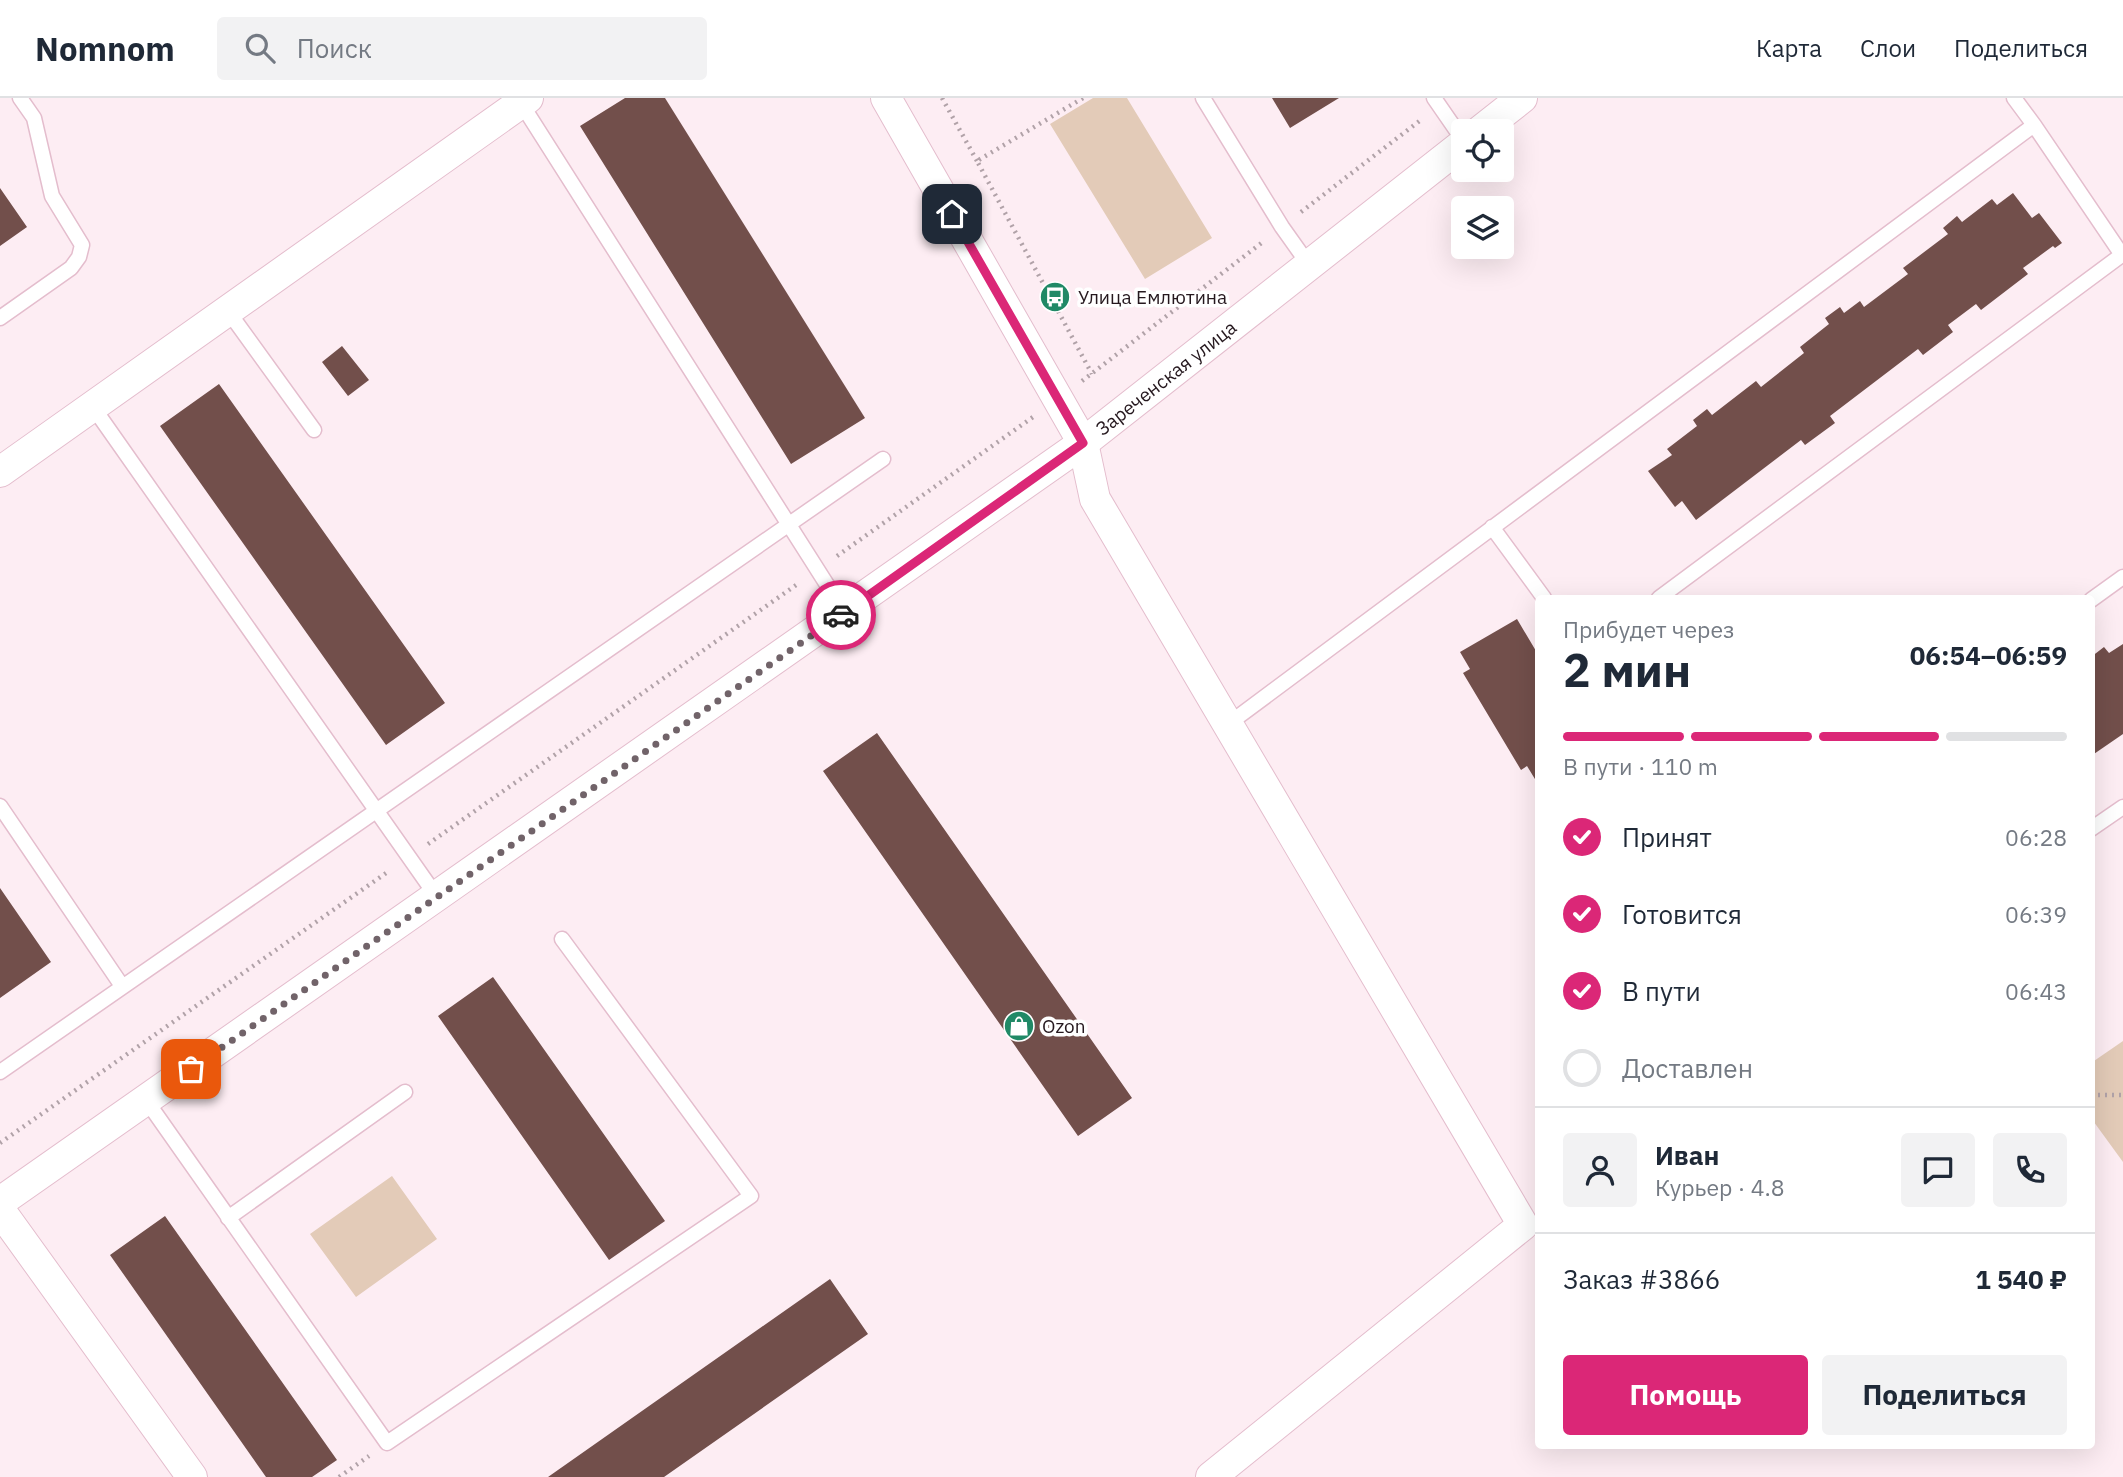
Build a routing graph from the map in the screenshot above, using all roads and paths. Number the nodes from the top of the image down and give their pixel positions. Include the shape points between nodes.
1 (20, 98) edge
2 (886, 98) edge
3 (942, 98) edge
4 (1083, 98) edge
5 (1203, 98) edge
6 (1522, 98) edge
7 (2014, 98) edge
8 (522, 100) edge
9 (1436, 102) edge
10 (1495, 119) edge
11 (1451, 124) edge
12 (2034, 125) junction
13 (1451, 152) edge
14 (977, 161) junction
15 (1282, 227) junction
16 (2122, 255) edge
17 (1309, 265) junction
18 (228, 311) junction
19 (0, 318) edge
20 (1092, 374) junction
21 (1058, 400) junction
22 (93, 407) junction
23 (314, 430) dead end
24 (1083, 443) junction
25 (883, 459) dead end
26 (0, 472) edge
27 (788, 523) junction
28 (1492, 527) junction
29 (818, 570) junction
30 (2123, 578) edge
31 (1542, 595) edge
32 (1663, 595) edge
33 (2095, 597) edge
34 (845, 613) junction
35 (1227, 724) junction
36 (0, 806) edge
37 (2123, 807) edge
38 (376, 810) junction
39 (2095, 826) edge
40 (409, 857) junction
41 (437, 897) junction
42 (562, 939) dead end
43 (122, 986) junction
44 (0, 1072) edge
45 (405, 1092) dead end
46 (2095, 1094) edge
47 (2123, 1095) edge
48 (146, 1100) junction
49 (0, 1143) edge
50 (0, 1202) edge
51 (0, 1210) edge
52 (228, 1218) junction
53 (1531, 1220) edge
54 (387, 1443) junction
55 (192, 1477) edge
56 (339, 1477) edge
57 (1211, 1477) edge

1 - 19 lane via 33,118 52,196 82,245 71,268
2 - 21 street
3 - 14 path
4 - 14 path
5 - 15 lane
6 - 10 street
7 - 12 lane
8 - 18 street
8 - 27 lane
9 - 11 lane
9 - 15 path
12 - 16 lane
12 - 28 lane
13 - 17 street, Зареченская улица
14 - 20 path
15 - 17 lane
15 - 20 path
16 - 32 lane
17 - 24 street, Зареченская улица
18 - 22 street
18 - 23 lane
20 - 21 path
21 - 24 street
21 - 29 path
22 - 26 street
22 - 38 lane
24 - 34 street, Зареченская улица
24 - 35 street via 1095,499
25 - 27 lane
27 - 29 lane
27 - 38 lane
28 - 31 lane
28 - 35 lane
29 - 34 lane
29 - 40 path
30 - 33 lane
34 - 41 street, Зареченская улица
35 - 53 street
36 - 43 lane
37 - 39 lane
38 - 40 lane
38 - 43 lane
40 - 41 lane
40 - 49 path
41 - 48 street, Зареченская улица
42 - 54 lane via 751,1196
43 - 44 lane
45 - 52 lane
46 - 47 path
48 - 50 street, Зареченская улица
48 - 52 lane
51 - 55 street
52 - 54 lane
53 - 57 street
54 - 56 path

